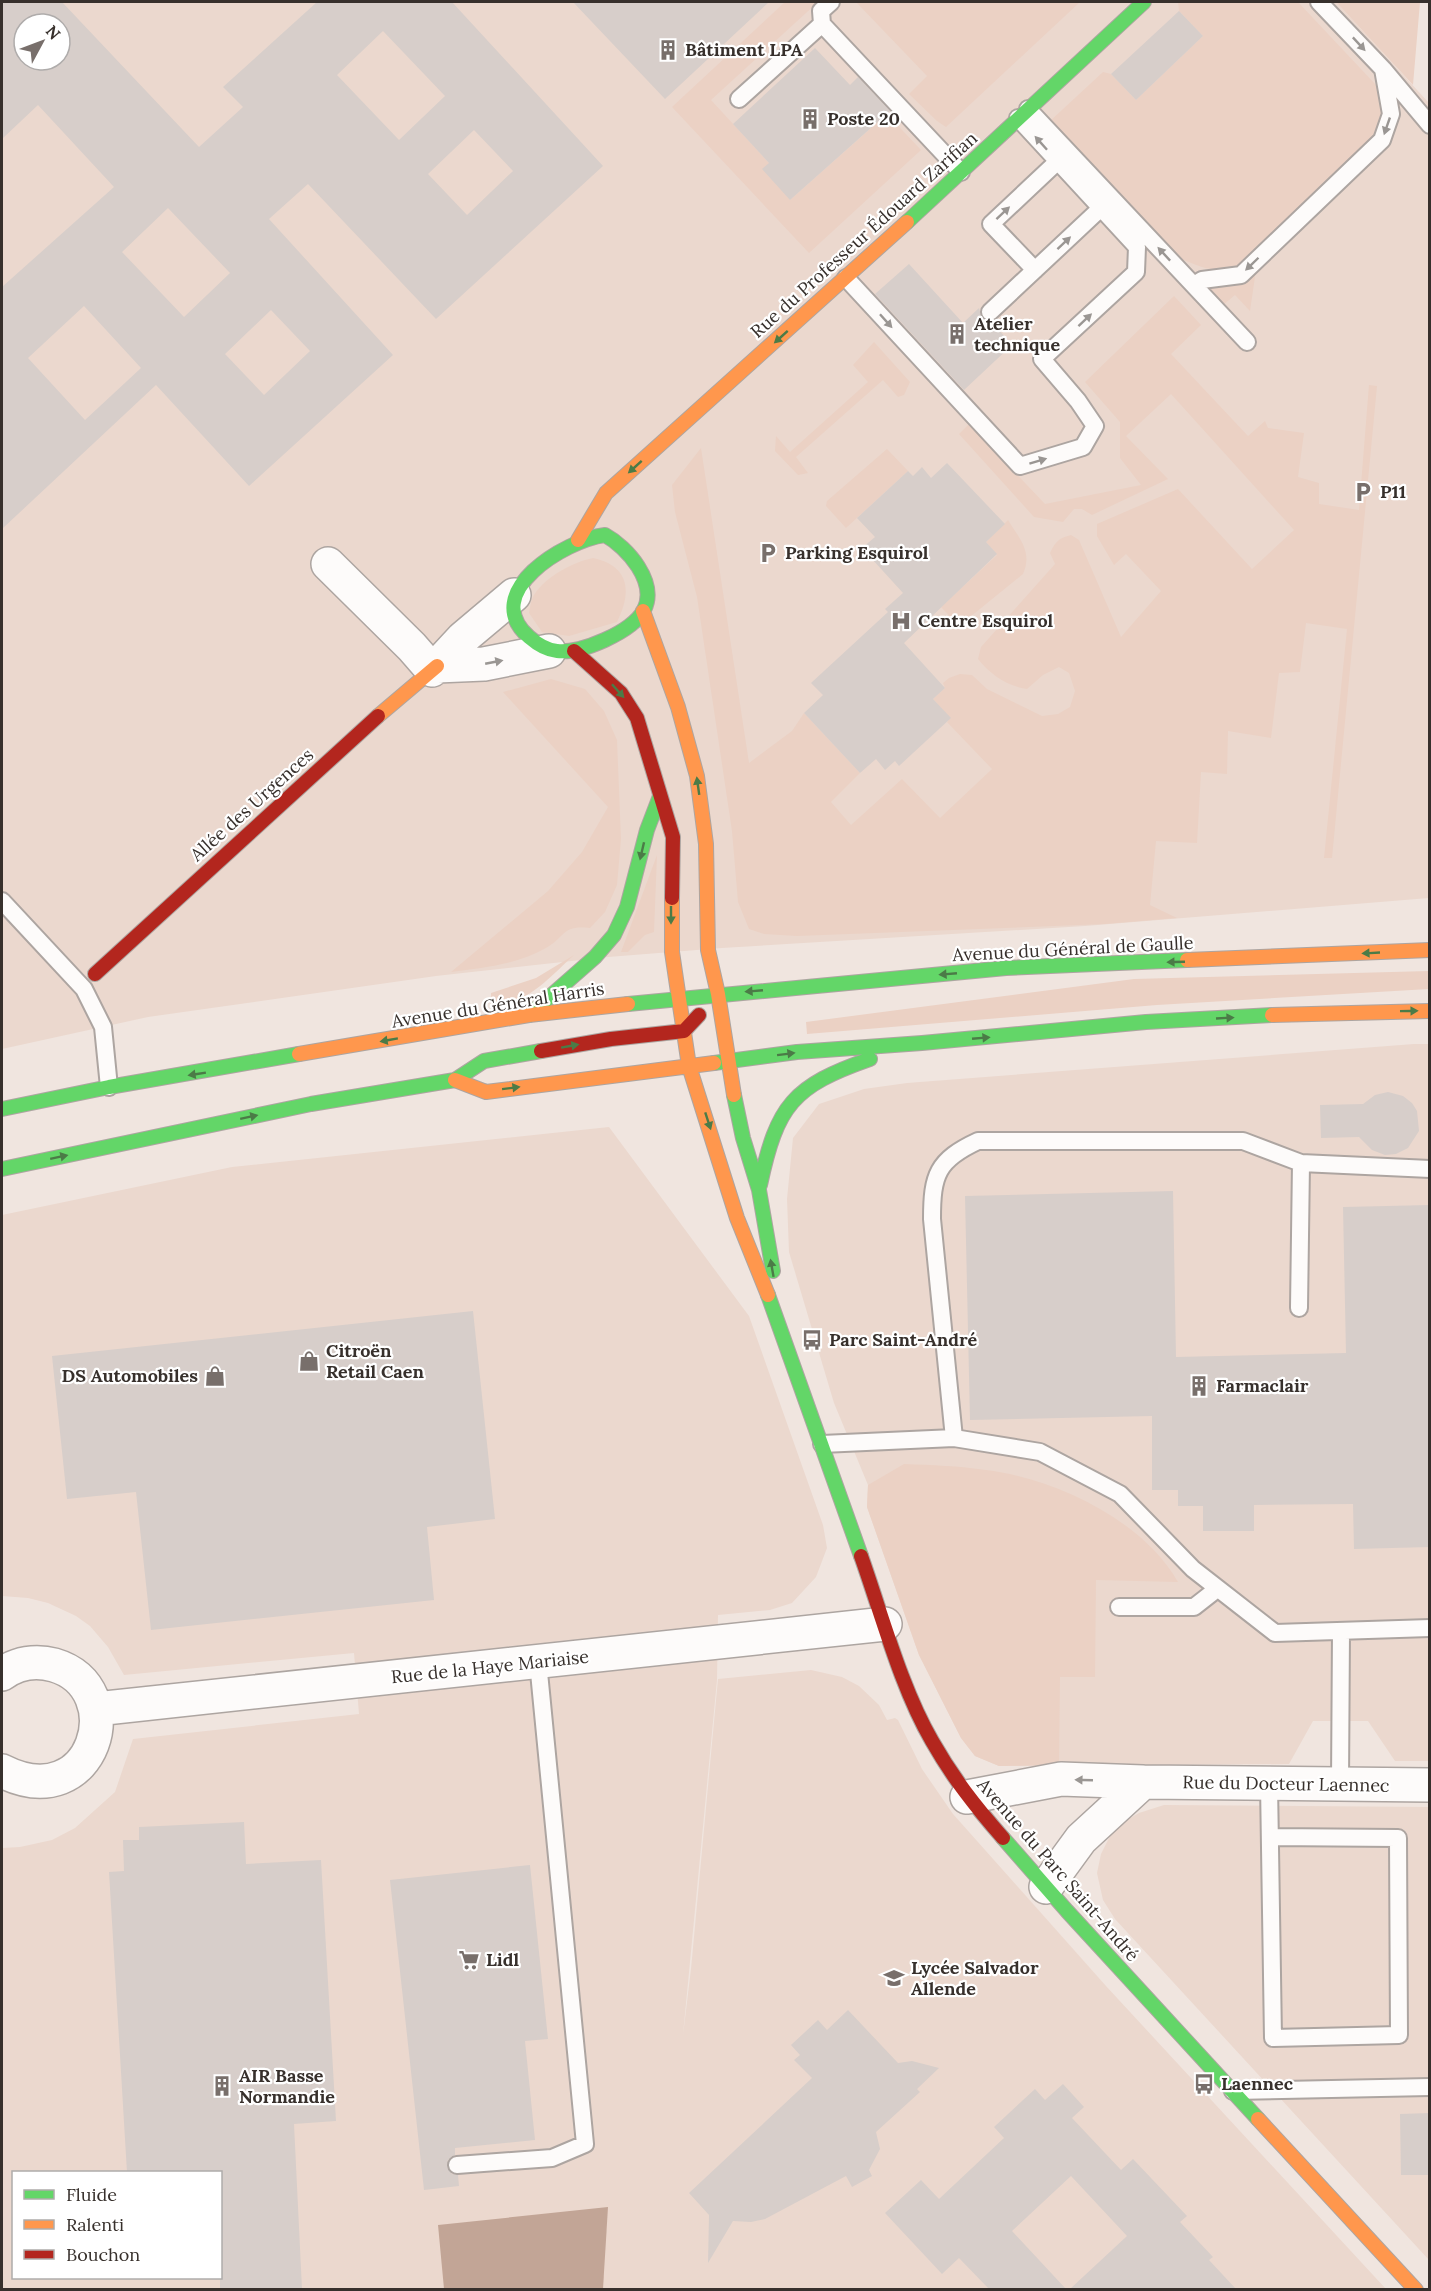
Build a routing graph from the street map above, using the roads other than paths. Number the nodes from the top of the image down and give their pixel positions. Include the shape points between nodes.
1 (831, 2) edge
2 (1144, 2) edge
3 (1319, 2) edge
4 (822, 24) junction
5 (1383, 69) junction
6 (739, 99) dead end
7 (1023, 114) junction
8 (1430, 125) edge
9 (1058, 161) junction
10 (961, 172) junction
11 (1101, 208) junction
12 (1035, 270) junction
13 (846, 278) junction
14 (1194, 285) junction
15 (990, 312) dead end
16 (1247, 342) dead end
17 (578, 540) junction
18 (328, 564) dead end
19 (514, 595) junction
20 (643, 611) junction
21 (562, 651) junction
22 (434, 668) junction
23 (660, 796) junction
24 (2, 901) edge
25 (1430, 950) edge
26 (95, 974) dead end
27 (718, 994) junction
28 (680, 998) junction
29 (1430, 1011) edge
30 (529, 1016) junction
31 (684, 1031) junction
32 (922, 1043) junction
33 (728, 1060) junction
34 (689, 1066) junction
35 (455, 1080) junction
36 (109, 1087) junction
37 (2, 1108) edge
38 (1301, 1163) junction
39 (1430, 1168) edge
40 (2, 1169) edge
41 (759, 1190) junction
42 (1299, 1308) dead end
43 (780, 1326) junction
44 (954, 1438) junction
45 (822, 1444) junction
46 (1217, 1589) junction
47 (1119, 1606) dead end
48 (885, 1624) junction
49 (1430, 1628) edge
50 (1341, 1632) junction
51 (538, 1662) junction
52 (2, 1674) edge
53 (96, 1709) junction
54 (2, 1771) edge
55 (1143, 1782) junction
56 (1269, 1784) junction
57 (1340, 1784) junction
58 (1430, 1785) edge
59 (967, 1797) junction
60 (1270, 1838) junction
61 (1046, 1887) junction
62 (1430, 2087) edge
63 (1233, 2091) junction
64 (457, 2165) dead end
65 (1430, 2284) edge
66 (1414, 2287) edge

1 - 4 lane via 821,11
2 - 7 street, Rue du Professeur Édouard Zarifian
3 -> 5 lane
4 - 6 lane
4 - 10 lane
5 - 8 lane
5 -> 14 lane via 1391,114 1382,140 1241,275 1202,280
9 -> 7 lane
7 - 10 street, Rue du Professeur Édouard Zarifian
14 -> 7 lane
9 - 11 lane
12 -> 9 lane via 991,224
10 - 13 street, Rue du Professeur Édouard Zarifian
12 -> 11 lane
13 -> 11 lane via 1020,466 1083,447 1095,426 1042,359 1136,272 1137,247
12 - 15 lane
13 -> 17 street, Rue du Professeur Édouard Zarifian via 606,493
14 - 16 lane
17 - 19 street via 539,567
17 - 20 street via 605,536 619,542 644,576
18 - 22 street
19 - 21 street via 512,610 520,629 531,641
19 - 22 street
20 - 21 street via 626,628 590,648
27 -> 20 street via 708,950 706,844 697,776 678,707
22 -> 21 street
21 -> 23 street via 621,693 637,718
22 - 26 street, Allée des Urgences
23 -> 28 street via 673,837 672,952
23 -> 30 street via 627,907 614,935
24 - 36 lane via 84,988 94,1005 103,1027
25 -> 27 street, Avenue du Général de Gaulle via 1006,968
27 - 28 street, Avenue du Général Harris
27 - 31 street
27 - 33 street
28 - 30 street, Avenue du Général Harris
28 - 31 street
32 -> 29 street via 1308,1012
30 -> 36 street, Avenue du Général Harris
31 - 34 street
35 -> 31 street via 484,1061 610,1039
33 -> 32 street
32 - 41 street via 836,1070 799,1093 776,1122
33 - 34 street
33 - 41 street via 743,1138
35 -> 34 street via 486,1092
34 -> 43 street via 738,1218
40 -> 35 street via 311,1104
36 - 37 street, Avenue du Général Harris
38 - 39 lane
38 - 42 lane
38 - 44 lane via 1243,1141 978,1141 955,1151 940,1169 932,1194
43 -> 41 street
43 - 45 street, Avenue du Parc Saint-André
44 - 45 lane
44 - 46 lane via 1040,1452 1120,1494
45 - 48 street, Avenue du Parc Saint-André
46 - 47 lane via 1194,1607
46 - 50 lane via 1275,1633
48 - 51 street, Rue de la Haye Mariaise
48 - 59 street, Avenue du Parc Saint-André via 911,1699
49 - 50 lane
50 - 57 lane
51 - 53 street, Rue de la Haye Mariaise
51 - 64 lane via 585,2144 552,2158
52 - 53 street via 26,1663 45,1662 62,1668 89,1692
53 - 54 street via 97,1730 91,1750 78,1767 60,1778 40,1782 19,1780
55 - 56 street, Rue du Docteur Laennec
55 -> 59 street, Rue du Docteur Laennec via 1060,1779
55 - 61 street via 1081,1839
56 - 57 street, Rue du Docteur Laennec
56 - 60 lane
57 - 58 street, Rue du Docteur Laennec
59 - 61 street, Avenue du Parc Saint-André
60 - 60 lane via 1273,2038 1398,2035 1398,1838
61 - 63 street, Avenue du Parc Saint-André
62 - 63 lane
63 - 66 street, Avenue du Parc Saint-André
65 - 66 lane

